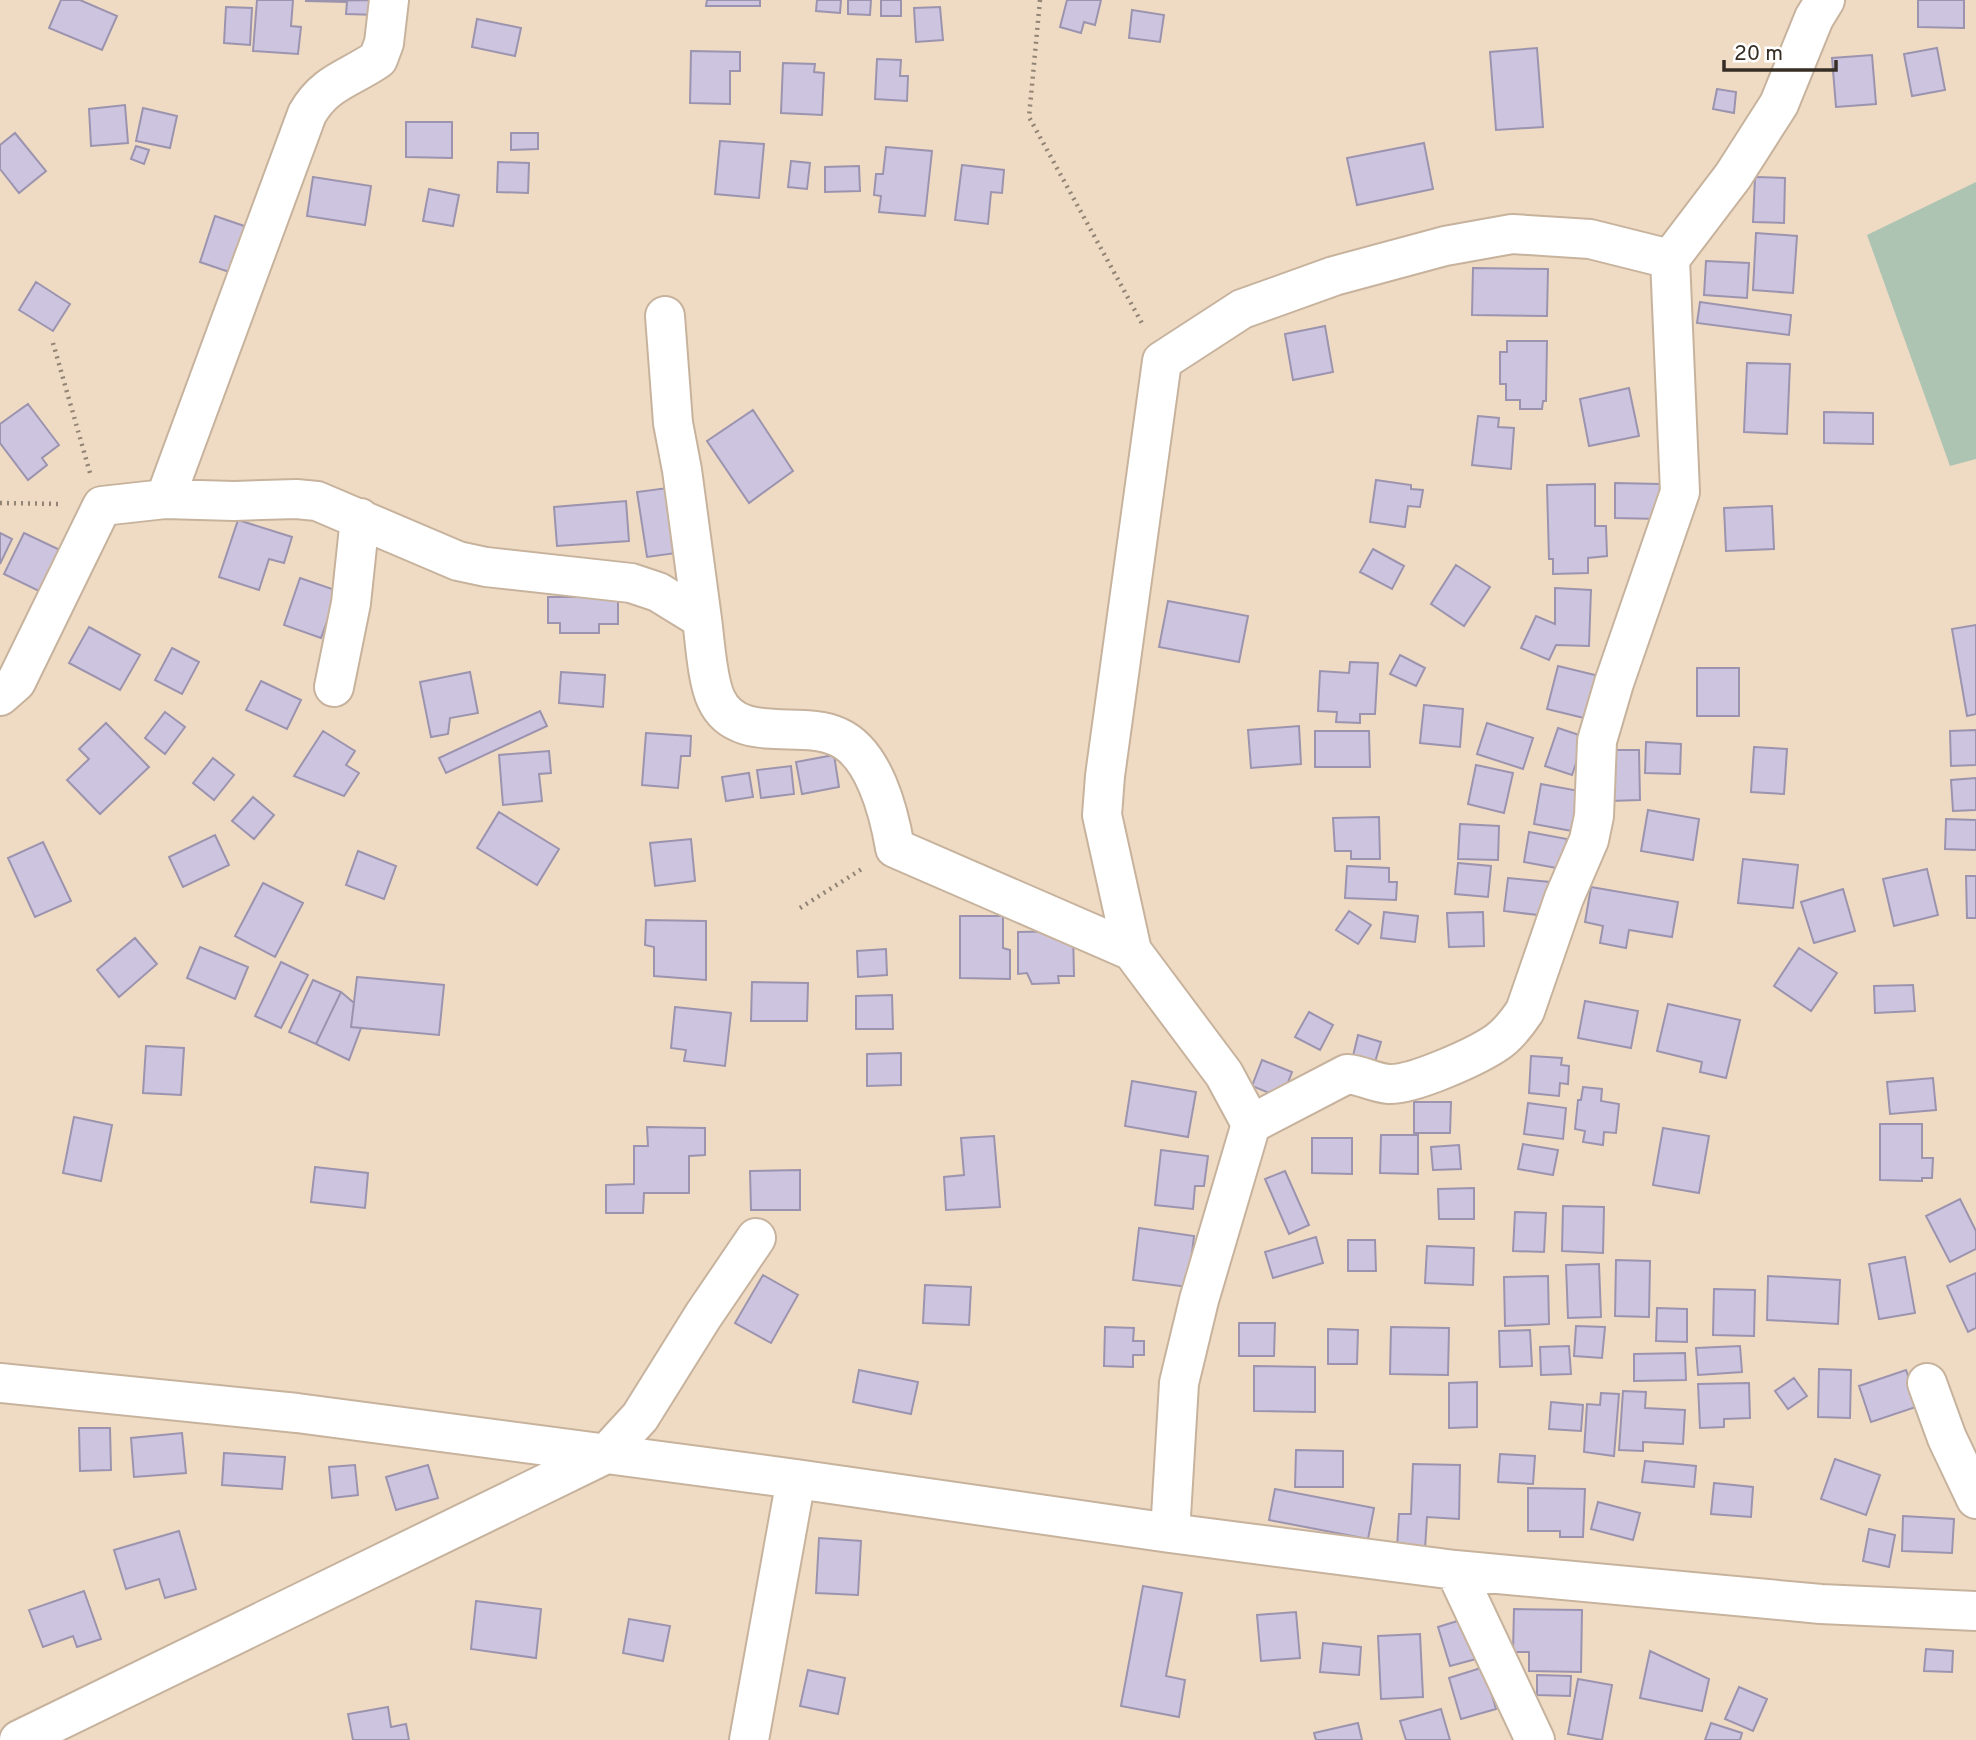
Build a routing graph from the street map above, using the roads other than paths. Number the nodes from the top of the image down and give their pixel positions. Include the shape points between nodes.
1 (388, 0) edge
2 (1825, 0) edge
3 (1670, 259) junction
4 (665, 316) dead end
5 (165, 499) junction
6 (360, 517) junction
7 (702, 619) junction
8 (334, 687) dead end
9 (0, 696) edge
10 (1132, 951) junction
11 (1251, 1124) junction
12 (756, 1238) dead end
13 (1, 1373) edge
14 (1927, 1383) dead end
15 (606, 1454) junction
16 (796, 1479) junction
17 (1976, 1499) edge
18 (1170, 1533) junction
19 (1455, 1570) junction
20 (1976, 1611) edge
21 (19, 1740) edge
22 (749, 1740) edge
23 (1535, 1740) edge

1 - 5 street via 378,59 317,97 307,114
2 - 3 street via 1779,104 1733,176
3 - 10 street via 1590,239 1513,234 1445,246 1334,276 1242,309 1162,361 1102,815
3 - 11 street via 1680,492 1597,741 1589,840 1525,1011 1497,1043 1416,1080 1391,1084 1347,1074
4 - 7 street via 673,423
5 - 6 street via 296,499 317,501
5 - 9 street via 102,506 16,682
6 - 7 street via 458,561 631,583
6 - 8 street via 351,603
7 - 10 street via 716,699 727,713 758,727 817,730 840,737 858,751 881,791 895,848
10 - 11 street via 1224,1074
11 - 18 street via 1179,1383
12 - 15 street via 640,1417
13 - 15 street
14 - 17 street
15 - 16 street
15 - 21 street
16 - 18 street
16 - 22 street
18 - 19 street
19 - 20 street via 1821,1604
19 - 23 street

